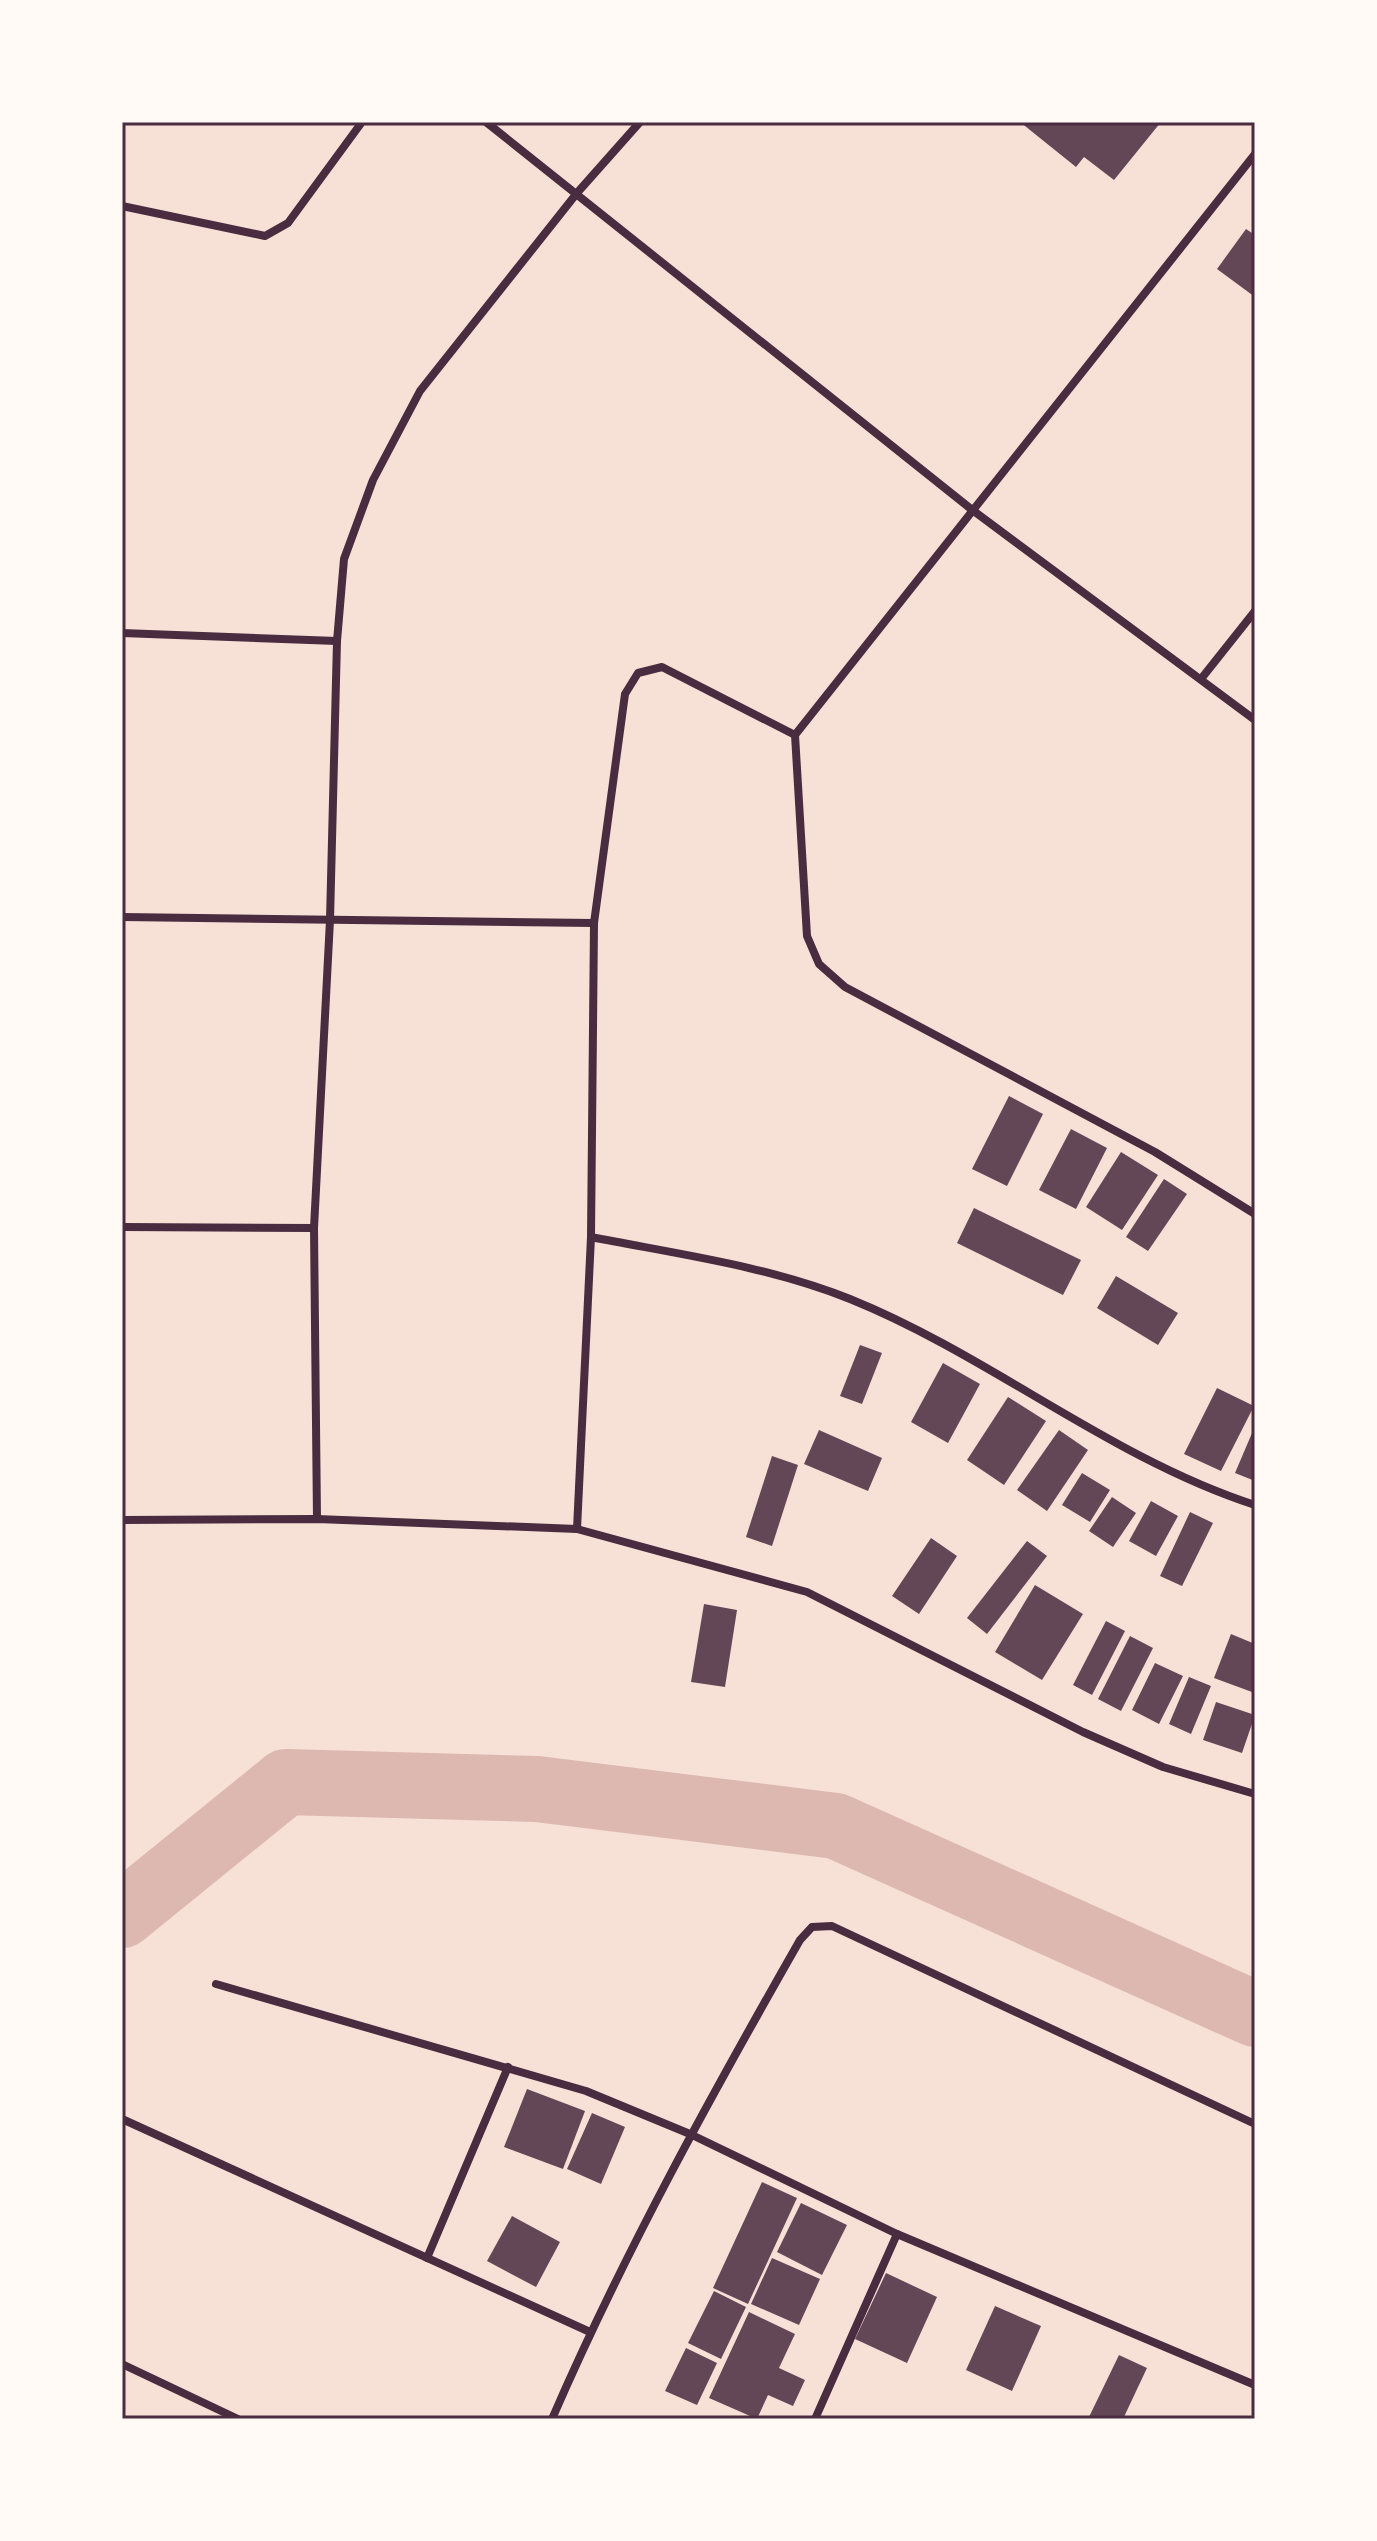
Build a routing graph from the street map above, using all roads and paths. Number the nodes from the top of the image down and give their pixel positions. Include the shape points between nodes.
1 (362, 122) edge
2 (486, 122) edge
3 (640, 122) edge
4 (1255, 154) edge
5 (577, 193) junction
6 (122, 206) edge
7 (971, 509) junction
8 (1255, 611) edge
9 (122, 633) edge
10 (337, 641) junction
11 (1201, 679) junction
12 (1255, 720) edge
13 (795, 735) junction
14 (122, 917) edge
15 (330, 920) junction
16 (594, 923) junction
17 (1255, 1214) edge
18 (122, 1227) edge
19 (314, 1228) junction
20 (591, 1237) junction
21 (1255, 1505) edge
22 (317, 1519) junction
23 (122, 1520) edge
24 (577, 1529) junction
25 (1255, 1794) edge
26 (216, 1984) dead end
27 (508, 2067) junction
28 (122, 2119) edge
29 (1255, 2124) edge
30 (690, 2134) junction
31 (897, 2234) junction
32 (427, 2258) junction
33 (590, 2332) junction
34 (122, 2364) edge
35 (1255, 2385) edge
36 (238, 2419) edge
37 (552, 2419) edge
38 (815, 2419) edge

1 - 6 street via 288,223 265,236
2 - 5 street
3 - 5 street
4 - 7 street
5 - 7 street
5 - 10 street via 420,391 373,480 344,559
7 - 11 street
7 - 13 street
8 - 11 street
9 - 10 street
10 - 15 street
11 - 12 street
13 - 16 street via 662,667 638,673 625,694
13 - 17 street via 807,936 819,964 845,987 1155,1152
14 - 15 street
15 - 16 street
15 - 19 street
16 - 20 street
18 - 19 street
19 - 22 street
20 - 21 street via 775,1275 850,1299 1153,1463
20 - 24 street
22 - 23 street
22 - 24 street
24 - 25 street via 807,1592 1096,1738 1163,1767
26 - 27 street
27 - 30 street via 586,2091
27 - 32 street
28 - 32 street
29 - 30 street via 832,1926 812,1927 800,1940
30 - 31 street
30 - 33 street
31 - 35 street
31 - 38 street
32 - 33 street
33 - 37 street
34 - 36 street

